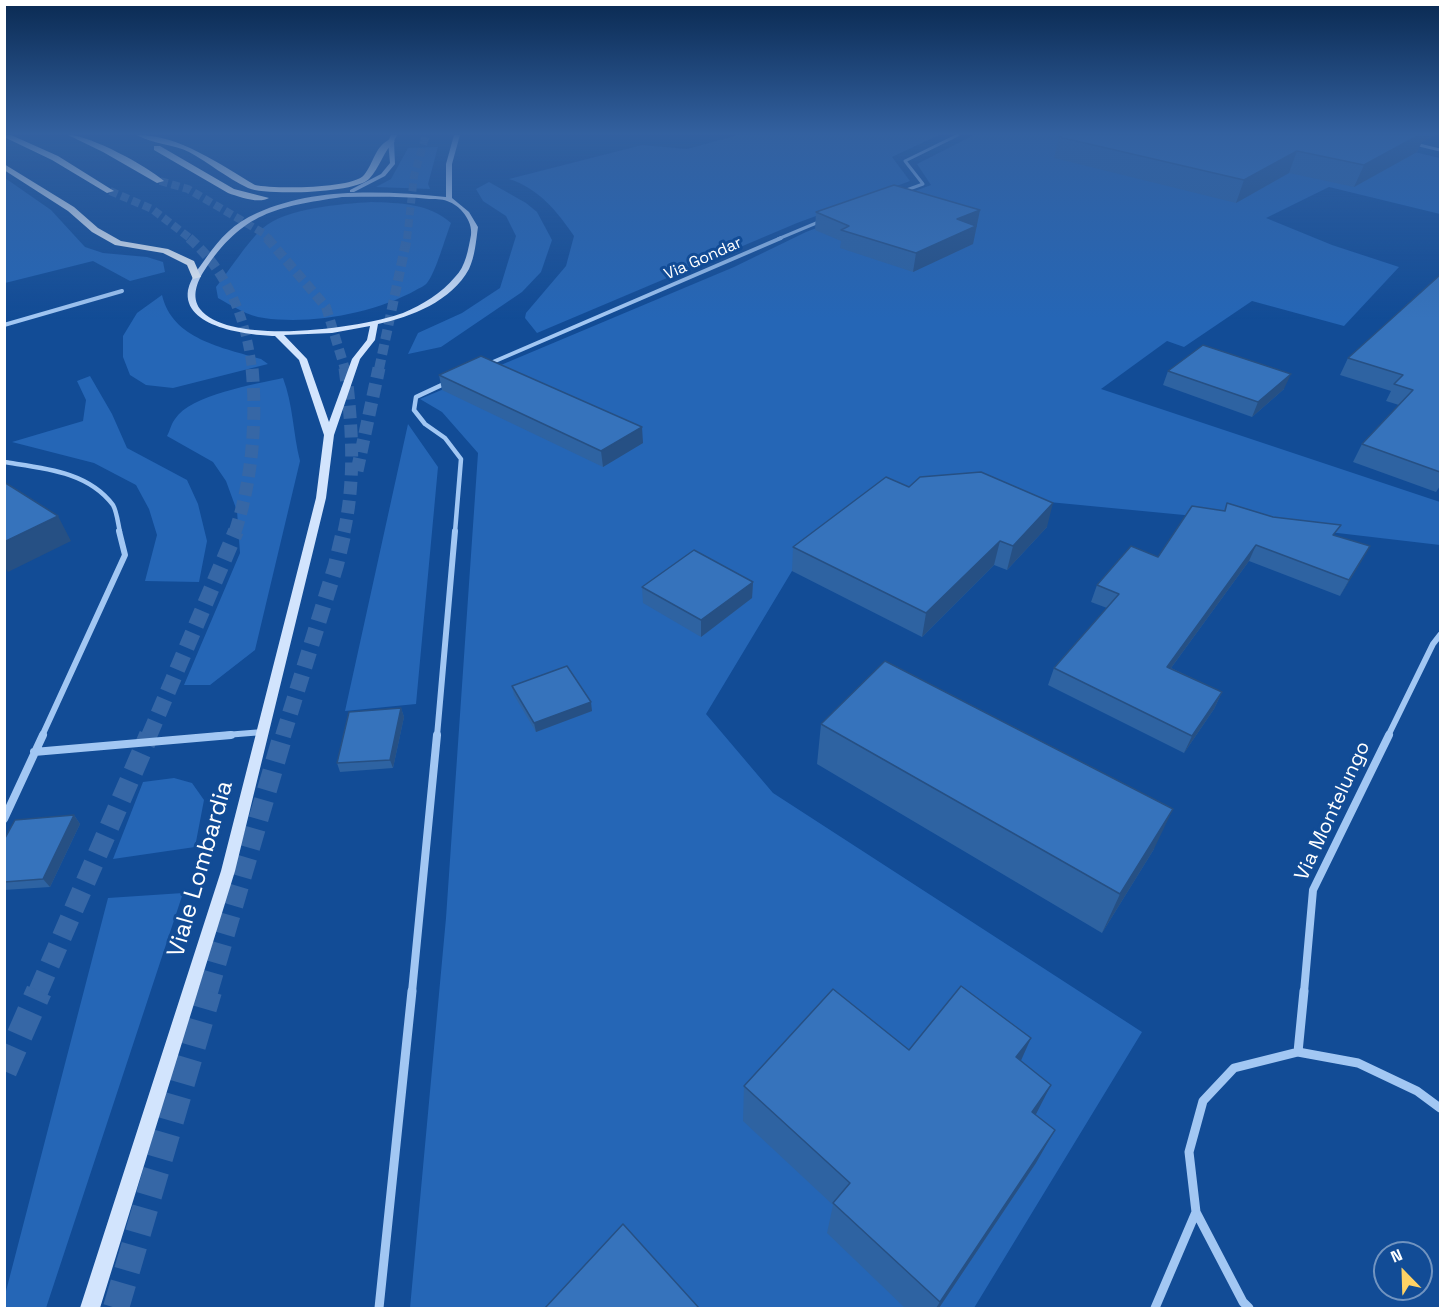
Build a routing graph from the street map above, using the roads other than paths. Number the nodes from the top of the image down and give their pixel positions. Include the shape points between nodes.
1 (51, 196) edge
2 (260, 196) edge
3 (335, 196) edge
4 (417, 196) edge
5 (449, 196) edge
6 (314, 200) junction
7 (449, 200) junction
8 (828, 218) edge
9 (196, 277) junction
10 (122, 291) dead end
11 (374, 324) junction
12 (4, 325) edge
13 (277, 333) junction
14 (475, 370) edge
15 (456, 379) edge
16 (329, 435) junction
17 (4, 462) edge
18 (1440, 635) edge
19 (263, 732) junction
20 (34, 752) junction
21 (4, 819) edge
22 (1298, 1052) junction
23 (1440, 1108) edge
24 (1196, 1212) junction
25 (90, 1308) edge
26 (379, 1308) edge
27 (1155, 1308) edge
28 (1249, 1308) edge

1 - 9 highway via 118,243 165,251 191,263
2 - 6 highway
3 - 6 main road
4 - 7 main road
5 - 7 main road
6 - 9 main road via 256,216 237,226
7 - 11 main road via 467,213 475,227 464,271 430,302
8 - 14 street, Via Gondar
9 - 13 main road via 190,292 202,315 234,330
10 - 12 street
11 - 13 main road
11 - 16 main road, Viale Lombardia via 371,340 356,359
13 - 16 main road, Viale Lombardia via 303,359
15 - 26 street via 416,397 414,410 461,459 426,860
16 - 19 main road, Viale Lombardia via 321,498
17 - 20 street via 54,470 92,484 114,507 125,555
18 - 22 street, Via Montelungo via 1313,890
19 - 20 street
19 - 25 main road, Viale Lombardia via 228,871
20 - 21 street
22 - 23 street via 1358,1063 1417,1091
22 - 24 street via 1233,1068 1203,1101 1189,1152
24 - 27 street
24 - 28 street

